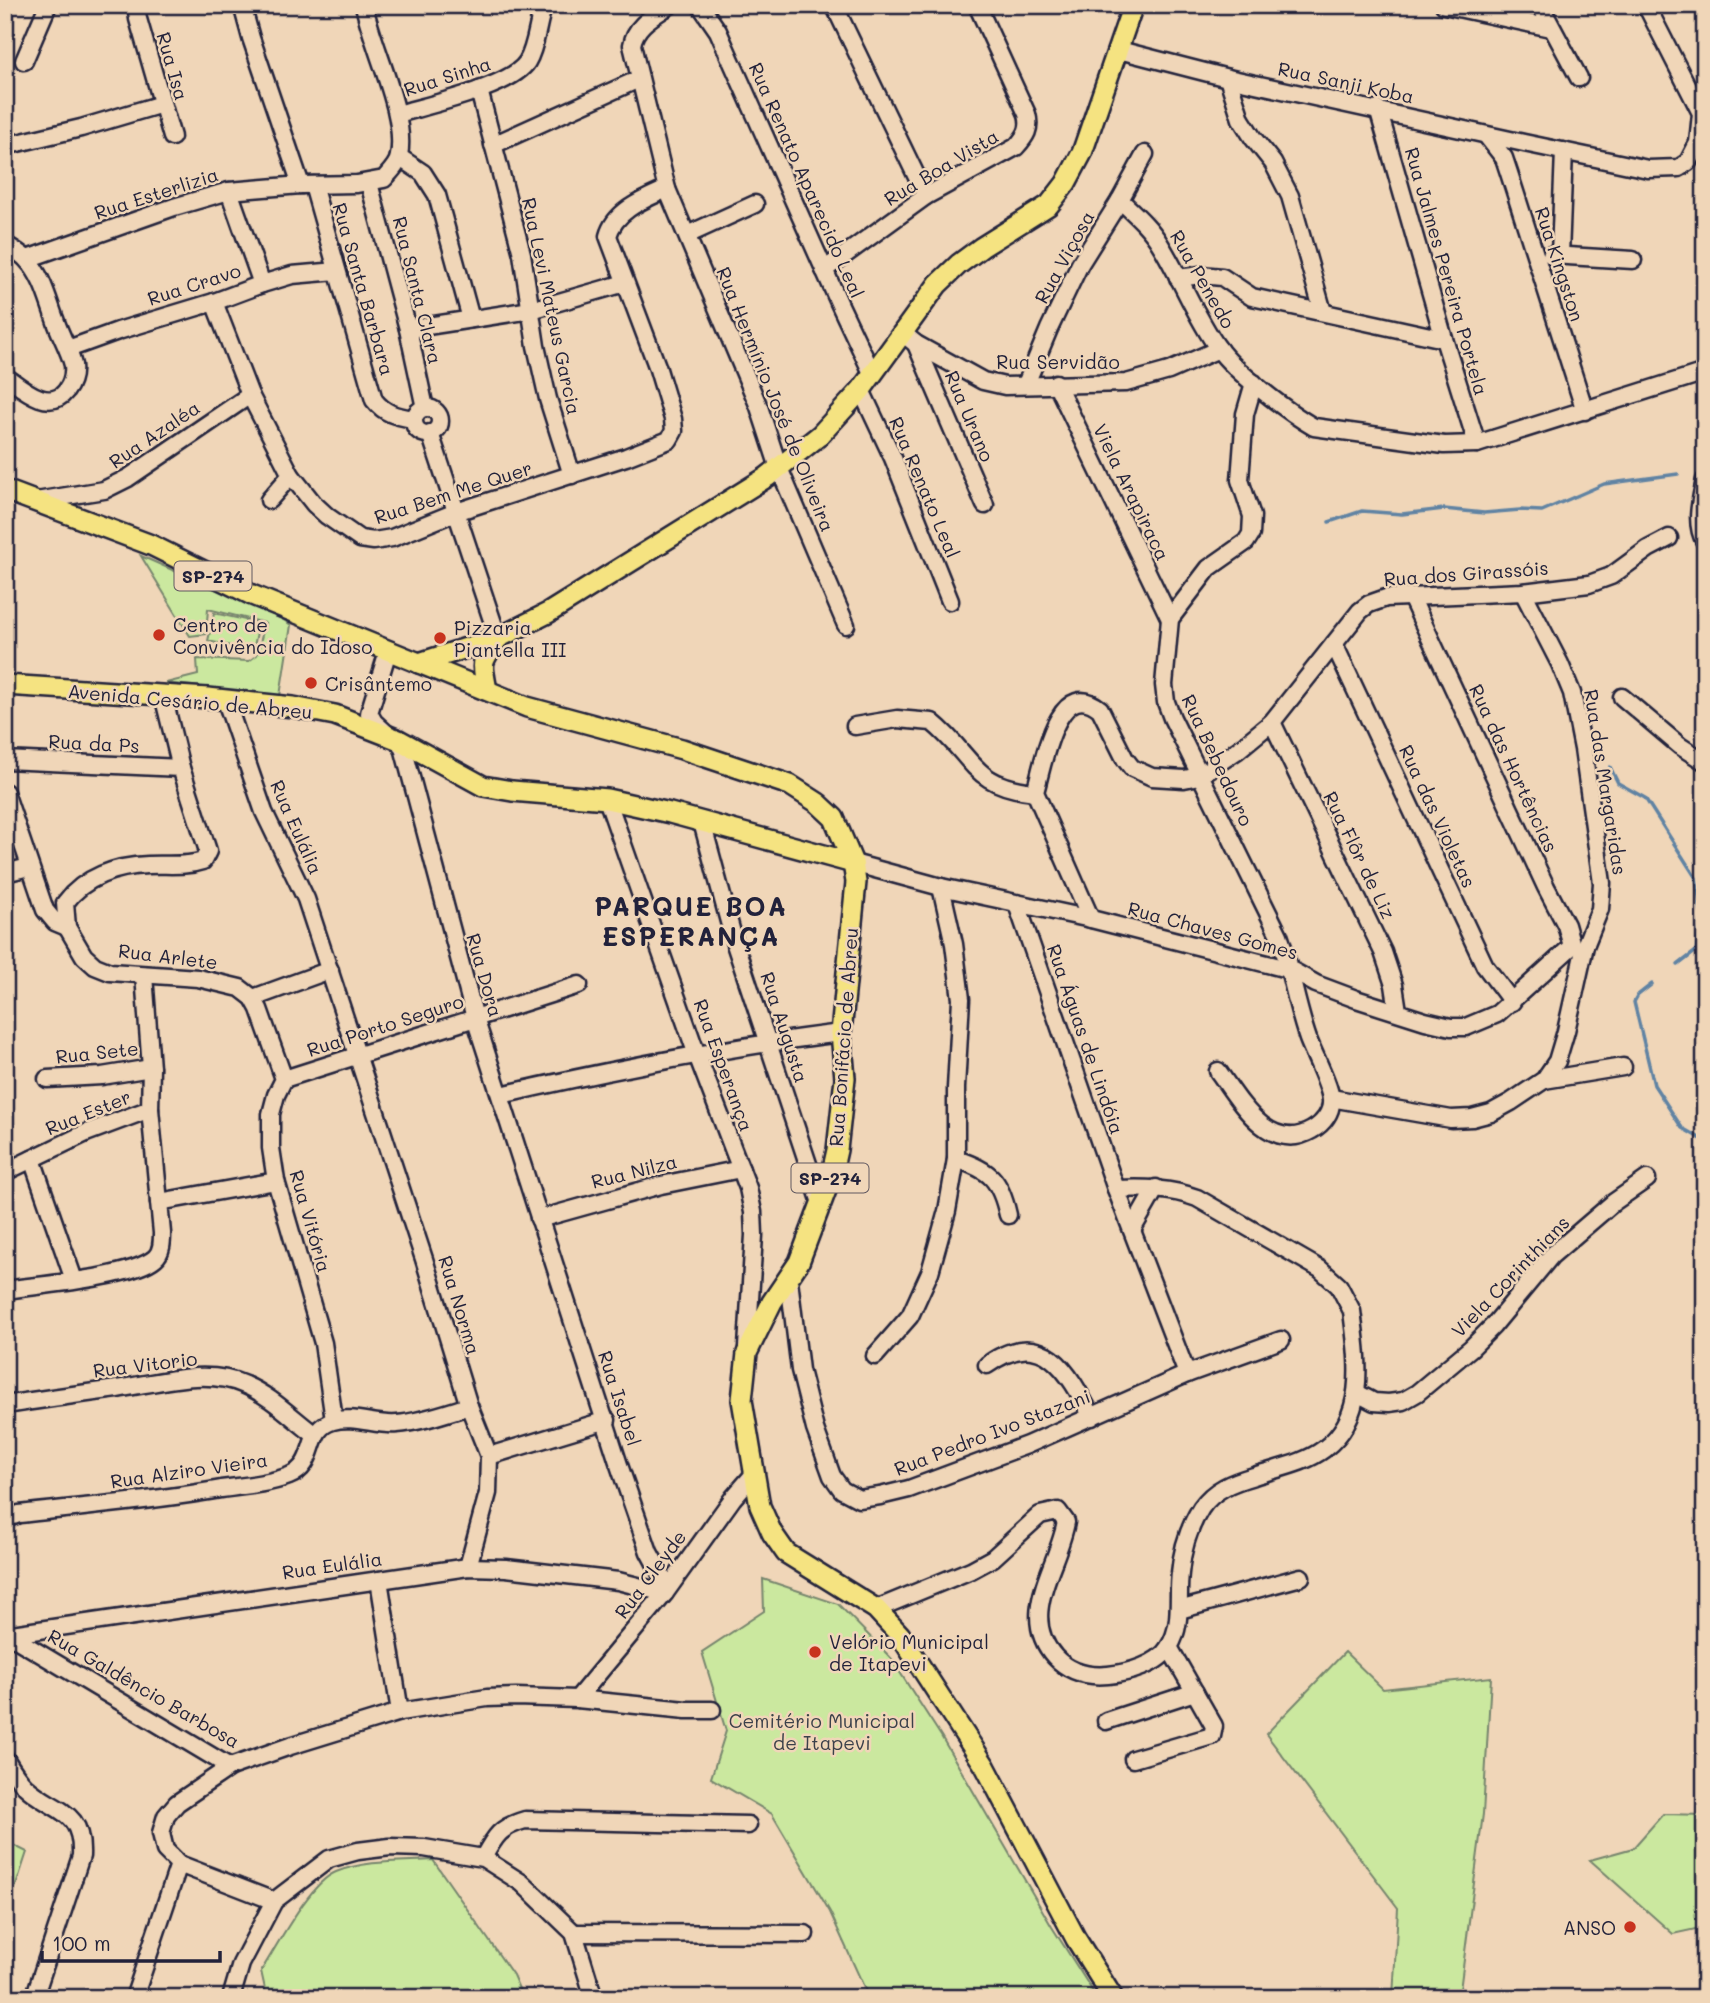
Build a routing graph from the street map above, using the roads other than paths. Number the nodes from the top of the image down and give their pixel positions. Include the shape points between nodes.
1 (48, 5) edge
2 (136, 5) edge
3 (242, 5) edge
4 (364, 5) edge
5 (544, 5) edge
6 (670, 5) edge
7 (700, 5) edge
8 (834, 5) edge
9 (977, 5) edge
10 (1133, 5) edge
11 (1444, 5) edge
12 (1540, 5) edge
13 (1646, 5) edge
14 (1551, 28) junction
15 (1119, 50) junction
16 (24, 61) dead end
17 (1228, 78) junction
18 (1578, 78) dead end
19 (639, 79) junction
20 (479, 90) junction
21 (162, 104) junction
22 (1378, 109) junction
23 (398, 114) junction
24 (1486, 135) junction
25 (172, 137) dead end
26 (493, 145) junction
27 (5, 146) edge
28 (1564, 151) junction
29 (1145, 153) dead end
30 (399, 157) junction
31 (369, 183) junction
32 (307, 185) junction
33 (667, 189) junction
34 (229, 191) junction
35 (926, 196) junction
36 (1121, 200) junction
37 (755, 204) dead end
38 (687, 235) junction
39 (5, 244) edge
40 (1535, 254) junction
41 (1560, 255) junction
42 (27, 259) junction
43 (1633, 260) dead end
44 (824, 270) junction
45 (337, 271) junction
46 (1178, 278) junction
47 (262, 284) junction
48 (625, 284) junction
49 (214, 302) junction
50 (531, 310) junction
51 (1323, 312) junction
52 (471, 319) junction
53 (408, 329) junction
54 (910, 339) junction
55 (1444, 339) junction
56 (68, 349) junction
57 (1219, 349) junction
58 (1705, 372) edge
59 (872, 373) junction
60 (5, 376) edge
61 (1056, 383) junction
62 (1254, 383) junction
63 (1026, 384) junction
64 (861, 390) junction
65 (250, 395) junction
66 (1586, 411) junction
67 (419, 413) junction
68 (1477, 444) junction
69 (779, 468) junction
70 (291, 475) junction
71 (572, 475) junction
72 (1705, 480) edge
73 (5, 490) edge
74 (269, 500) dead end
75 (34, 501) junction
76 (985, 505) dead end
77 (456, 512) junction
78 (1670, 538) dead end
79 (1705, 542) edge
80 (1523, 592) junction
81 (1411, 597) junction
82 (950, 601) dead end
83 (1170, 619) junction
84 (846, 625) dead end
85 (498, 638) junction
86 (1334, 644) junction
87 (387, 651) junction
88 (419, 663) junction
89 (5, 685) edge
90 (487, 690) junction
91 (163, 695) junction
92 (1622, 697) dead end
93 (226, 701) junction
94 (369, 713) junction
95 (342, 717) junction
96 (1272, 722) junction
97 (855, 726) dead end
98 (393, 737) junction
99 (5, 760) edge
100 (1705, 762) edge
101 (181, 768) junction
102 (1199, 776) junction
103 (5, 792) edge
104 (1035, 792) junction
105 (607, 799) junction
106 (702, 822) junction
107 (853, 863) junction
108 (29, 867) junction
109 (5, 873) edge
110 (942, 887) junction
111 (1017, 904) junction
112 (1091, 919) junction
113 (67, 927) junction
114 (1579, 946) junction
115 (330, 970) junction
116 (1291, 970) junction
117 (144, 975) junction
118 (579, 985) dead end
119 (253, 998) junction
120 (1511, 1002) junction
121 (1398, 1011) junction
122 (475, 1018) junction
123 (841, 1033) junction
124 (768, 1042) junction
125 (697, 1055) junction
126 (358, 1057) junction
127 (1623, 1067) dead end
128 (151, 1068) junction
129 (1218, 1071) dead end
130 (47, 1079) dead end
131 (285, 1079) junction
132 (1544, 1080) junction
133 (502, 1095) junction
134 (1331, 1098) junction
135 (149, 1109) junction
136 (32, 1159) junction
137 (956, 1159) junction
138 (741, 1169) junction
139 (5, 1172) edge
140 (1647, 1179) dead end
141 (276, 1181) junction
142 (1156, 1188) junction
143 (1115, 1189) junction
144 (159, 1202) junction
145 (821, 1203) junction
146 (1008, 1214) dead end
147 (539, 1219) junction
148 (1132, 1230) junction
149 (74, 1280) junction
150 (789, 1280) junction
151 (5, 1290) edge
152 (1281, 1340) dead end
153 (747, 1353) junction
154 (875, 1356) dead end
155 (987, 1364) dead end
156 (1186, 1374) junction
157 (1357, 1393) junction
158 (5, 1405) edge
159 (469, 1406) junction
160 (1092, 1418) junction
161 (334, 1420) junction
162 (607, 1420) junction
163 (315, 1435) junction
164 (489, 1456) junction
165 (754, 1474) junction
166 (12, 1516) edge
167 (468, 1567) junction
168 (1301, 1577) dead end
169 (379, 1580) junction
170 (666, 1590) junction
171 (876, 1609) junction
172 (1179, 1610) junction
173 (7, 1635) edge
174 (1169, 1647) junction
175 (1195, 1692) junction
176 (578, 1699) junction
177 (712, 1710) dead end
178 (400, 1712) junction
179 (1106, 1721) dead end
180 (5, 1758) edge
181 (1133, 1759) dead end
182 (230, 1767) junction
183 (748, 1825) dead end
184 (483, 1858) junction
185 (178, 1864) junction
186 (274, 1901) junction
187 (574, 1933) junction
188 (805, 1934) dead end
189 (34, 1998) edge
190 (134, 1998) edge
191 (231, 1998) edge
192 (594, 1998) edge
193 (1113, 1998) edge

1 - 16 street
2 - 21 street, Rua Isa
3 - 32 street, Rua Santa Barbara
4 - 23 street
5 - 20 street, Rua Sinha via 527,62 518,72
6 - 19 street, Rua Hermínio José de Oliveira via 633,36
7 - 44 street, Rua Renato Aparecido Leal via 718,31
8 - 35 street
9 - 35 street, Rua Boa Vista via 1027,114 1027,135 1016,147
10 - 15 main road
11 - 14 street
12 - 14 street
13 - 28 street, Rua Sanji Koba via 1700,113 1700,132 1688,162 1665,170
14 - 18 street
15 - 17 street, Rua Sanji Koba
15 - 54 main road via 1082,153 1066,183 1049,205 959,264 938,284
17 - 22 street, Rua Sanji Koba
17 - 51 street via 1241,119 1290,196
19 - 26 street
19 - 33 street, Rua Hermínio José de Oliveira
20 - 23 street, Rua Sinha
20 - 26 street, Rua Levi Mateus Garcia
21 - 25 street, Rua Isa
21 - 27 street
22 - 24 street, Rua Sanji Koba
22 - 55 street, Rua Jalmes Pereira Portela
23 - 30 street
24 - 28 street, Rua Sanji Koba
24 - 40 street, Rua Kingston via 1504,158
26 - 50 street, Rua Levi Mateus Garcia via 522,254
28 - 41 street
29 - 36 street, Rua Viçosa
30 - 31 street via 384,179
30 - 52 street via 423,173 437,195
31 - 32 street, Rua Esterlizia
31 - 53 street, Rua Santa Clara
32 - 34 street, Rua Esterlizia
32 - 45 street, Rua Santa Barbara
33 - 38 street, Rua Hermínio José de Oliveira
33 - 48 street via 624,212 611,225 608,236
34 - 42 street, Rua Esterlizia
34 - 47 street
35 - 44 street, Rua Boa Vista
36 - 46 street, Rua Penedo via 1160,243
36 - 63 street, Rua Viçosa via 1080,264
37 - 38 street
38 - 69 street, Rua Hermínio José de Oliveira via 759,407
39 - 42 street
40 - 41 street
40 - 66 street, Rua Kingston
41 - 43 street
42 - 56 street via 38,274
44 - 59 street, Rua Renato Aparecido Leal
45 - 47 street, Rua Cravo via 292,275
45 - 67 street, Rua Santa Barbara via 374,400 396,416
46 - 51 street via 1222,276 1252,297
46 - 57 street, Rua Penedo
47 - 49 street, Rua Cravo
48 - 50 street
48 - 71 street, Rua Bem Me Quer via 657,366 674,431 669,440
49 - 56 street, Rua Cravo
49 - 65 street, Rua Bem Me Quer
50 - 52 street
50 - 71 street, Rua Levi Mateus Garcia via 548,399
51 - 55 street
52 - 53 street
53 - 67 street, Rua Santa Clara
54 - 59 main road
54 - 63 street, Rua Servidão via 983,381
54 - 76 street, Rua Urano
55 - 68 street, Rua Jalmes Pereira Portela
56 - 60 street via 71,384 54,400 36,396
57 - 61 street, Rua Servidão via 1126,383
57 - 62 street, Rua Penedo
58 - 66 street, Rua Penedo
59 - 64 main road
61 - 63 street, Rua Servidão
61 - 83 street, Viela Arapiraca
62 - 68 street, Rua Penedo via 1314,427 1444,445
62 - 83 street via 1245,414 1240,480 1252,516 1251,534 1209,568
64 - 69 main road via 820,435
64 - 82 street, Rua Renato Leal
65 - 70 street, Rua Bem Me Quer
65 - 75 street, Rua Azaléa via 104,490
66 - 68 street, Rua Penedo
67 - 77 street, Rua Santa Clara via 434,410 439,416 439,425 430,433
69 - 84 street, Rua Hermínio José de Oliveira
69 - 85 main road via 559,606
70 - 74 street
70 - 77 street, Rua Bem Me Quer via 314,504 360,539 391,538
71 - 77 street, Rua Bem Me Quer
72 - 79 street via 1699,517
73 - 75 main road, SP-274
75 - 87 main road, SP-274 via 151,545 252,595
77 - 85 street
78 - 80 street, Rua dos Girassóis via 1602,581
80 - 81 street, Rua dos Girassóis
80 - 114 street, Rua das Margaridas via 1572,693 1583,749 1602,895
81 - 86 street, Rua dos Girassóis via 1369,604
81 - 114 street, Rua das Hortências via 1546,887
83 - 102 street, Rua Bebedouro via 1166,702
85 - 88 main road
85 - 90 main road via 483,660
86 - 96 street, Rua dos Girassóis
86 - 120 street, Rua das Violetas via 1485,965
87 - 88 main road, SP-274
87 - 94 street
88 - 90 main road, Rua Bonifácio de Abreu / SP-274
89 - 91 main road, Avenida Cesário de Abreu
90 - 107 main road, Rua Bonifácio de Abreu / SP-274 via 527,707 682,749 790,785 834,818
91 - 93 main road, Avenida Cesário de Abreu
91 - 101 street
92 - 100 street
93 - 95 main road, Avenida Cesário de Abreu
93 - 115 street, Rua Eulália via 264,812 306,899
94 - 95 street
94 - 98 street
95 - 98 main road, Avenida Cesário de Abreu
96 - 102 street, Rua dos Girassóis
96 - 121 street, Rua Flôr de Liz via 1383,952
97 - 104 street via 897,719 932,722 991,782
98 - 105 main road, Avenida Cesário de Abreu via 483,786
98 - 122 street, Rua Dora via 404,751
99 - 101 street, Rua da Ps
101 - 113 street via 208,851 203,861 145,865 100,875 84,883 65,903
102 - 104 street via 1152,777 1132,768 1100,709 1084,700 1064,709 1055,724
102 - 116 street, Rua Bebedouro via 1264,903
103 - 108 street, Rua Arlete
104 - 112 street
105 - 106 main road, Avenida Cesário de Abreu
105 - 125 street, Rua Esperança
106 - 107 main road, Avenida Cesário de Abreu
106 - 124 street, Rua Augusta
107 - 110 street, Rua Chaves Gomes
107 - 123 main road, Rua Bonifácio de Abreu / SP-274 via 856,882
108 - 109 street
108 - 113 street, Rua Arlete via 44,910
110 - 111 street, Rua Chaves Gomes
110 - 137 street via 961,999
111 - 112 street, Rua Chaves Gomes
111 - 143 street, Rua Águas de Lindóia
112 - 116 street, Rua Chaves Gomes
113 - 117 street, Rua Arlete via 95,966
114 - 120 street, Rua Chaves Gomes
114 - 132 street, Rua das Margaridas via 1563,1044
115 - 119 street
115 - 126 street, Rua Eulália
116 - 121 street, Rua Chaves Gomes via 1333,991
116 - 134 street, Rua Bebedouro via 1307,1037
117 - 119 street, Rua Arlete via 198,978 240,988
117 - 128 street
118 - 122 street, Rua Porto Seguro
119 - 131 street
120 - 121 street, Rua Chaves Gomes via 1487,1020 1466,1027
122 - 126 street, Rua Porto Seguro
122 - 133 street, Rua Dora
123 - 124 street
123 - 145 main road, Rua Bonifácio de Abreu / SP-274 via 845,1078 841,1120 831,1177
124 - 125 street
124 - 145 street, Rua Augusta
125 - 133 street
125 - 138 street, Rua Esperança
126 - 131 street, Rua Porto Seguro
126 - 159 street, Rua Norma
127 - 132 street
128 - 130 street, Rua Sete
128 - 135 street
129 - 134 street via 1245,1108 1277,1135 1298,1136 1318,1127 1330,1110
131 - 141 street, Rua Vitória via 271,1114
132 - 134 street via 1491,1113 1472,1118 1451,1119
133 - 147 street, Rua Dora
135 - 136 street, Rua Ester
135 - 144 street
136 - 139 street, Rua Ester
136 - 149 street
137 - 146 street via 989,1174 998,1184
137 - 154 street via 942,1231 920,1297 910,1316
138 - 147 street, Rua Nilza via 661,1185
138 - 153 street, Rua Esperança via 754,1235
140 - 157 street, Viela Corinthians via 1551,1256 1493,1326 1431,1382 1403,1401 1374,1402
141 - 144 street
141 - 161 street, Rua Vitória via 323,1343
142 - 143 street
142 - 148 street
142 - 157 street via 1197,1198 1339,1286 1352,1311
143 - 148 street, Rua Águas de Lindóia
144 - 149 street via 163,1233 157,1257 132,1270
145 - 150 main road, Rua Bonifácio de Abreu / SP-274
147 - 162 street, Rua Isabel
148 - 156 street, Rua Águas de Lindóia
149 - 151 street
150 - 153 main road, Rua Bonifácio de Abreu / SP-274 via 772,1302
150 - 160 street, Rua Pedro Ivo Stazani via 800,1370 822,1454 842,1490 859,1499 909,1489
152 - 156 street, Rua Pedro Ivo Stazani
153 - 165 main road, Rua Bonifácio de Abreu / SP-274 via 742,1400
155 - 160 street via 1023,1350 1051,1356 1074,1382
156 - 160 street, Rua Pedro Ivo Stazani
157 - 172 street via 1344,1426 1323,1450 1213,1493 1184,1547
158 - 163 street, Rua Vitorio via 223,1378 264,1395
159 - 161 street via 396,1424
159 - 164 street, Rua Norma
161 - 163 street
162 - 164 street
162 - 170 street, Rua Isabel via 649,1552
163 - 166 street, Rua Alziro Vieira via 302,1470 271,1481
164 - 167 street, Rua Norma via 488,1493
165 - 170 street, Rua Cleyde
165 - 171 main road, SP-274 via 764,1515 786,1553
167 - 169 street, Rua Eulália
167 - 170 street, Rua Eulália
168 - 172 street
169 - 173 street, Rua Eulália
169 - 178 street
170 - 176 street, Rua Cleyde
171 - 174 street via 971,1570 993,1558 1040,1515 1058,1511 1066,1522 1064,1534 1038,1617 1048,1649 1072,1671 1101,1676 1135,1669
171 - 193 main road, SP-274 via 900,1635 985,1766 1076,1939
172 - 174 street
173 - 182 street, Rua Galdêncio Barbosa
174 - 175 street
175 - 179 street
175 - 181 street via 1214,1726 1212,1736
176 - 177 street, Rua Galdêncio Barbosa
176 - 178 street, Rua Galdêncio Barbosa via 487,1698
178 - 182 street, Rua Galdêncio Barbosa
180 - 189 street via 25,1786 71,1818 80,1831 81,1856
182 - 185 street via 177,1803 166,1816 161,1833 165,1850
183 - 184 street via 525,1820 509,1824 496,1835
184 - 186 street via 424,1848 358,1851 329,1859
184 - 187 street via 522,1883
185 - 186 street
185 - 190 street
186 - 191 street via 241,1964
187 - 188 street
187 - 192 street

